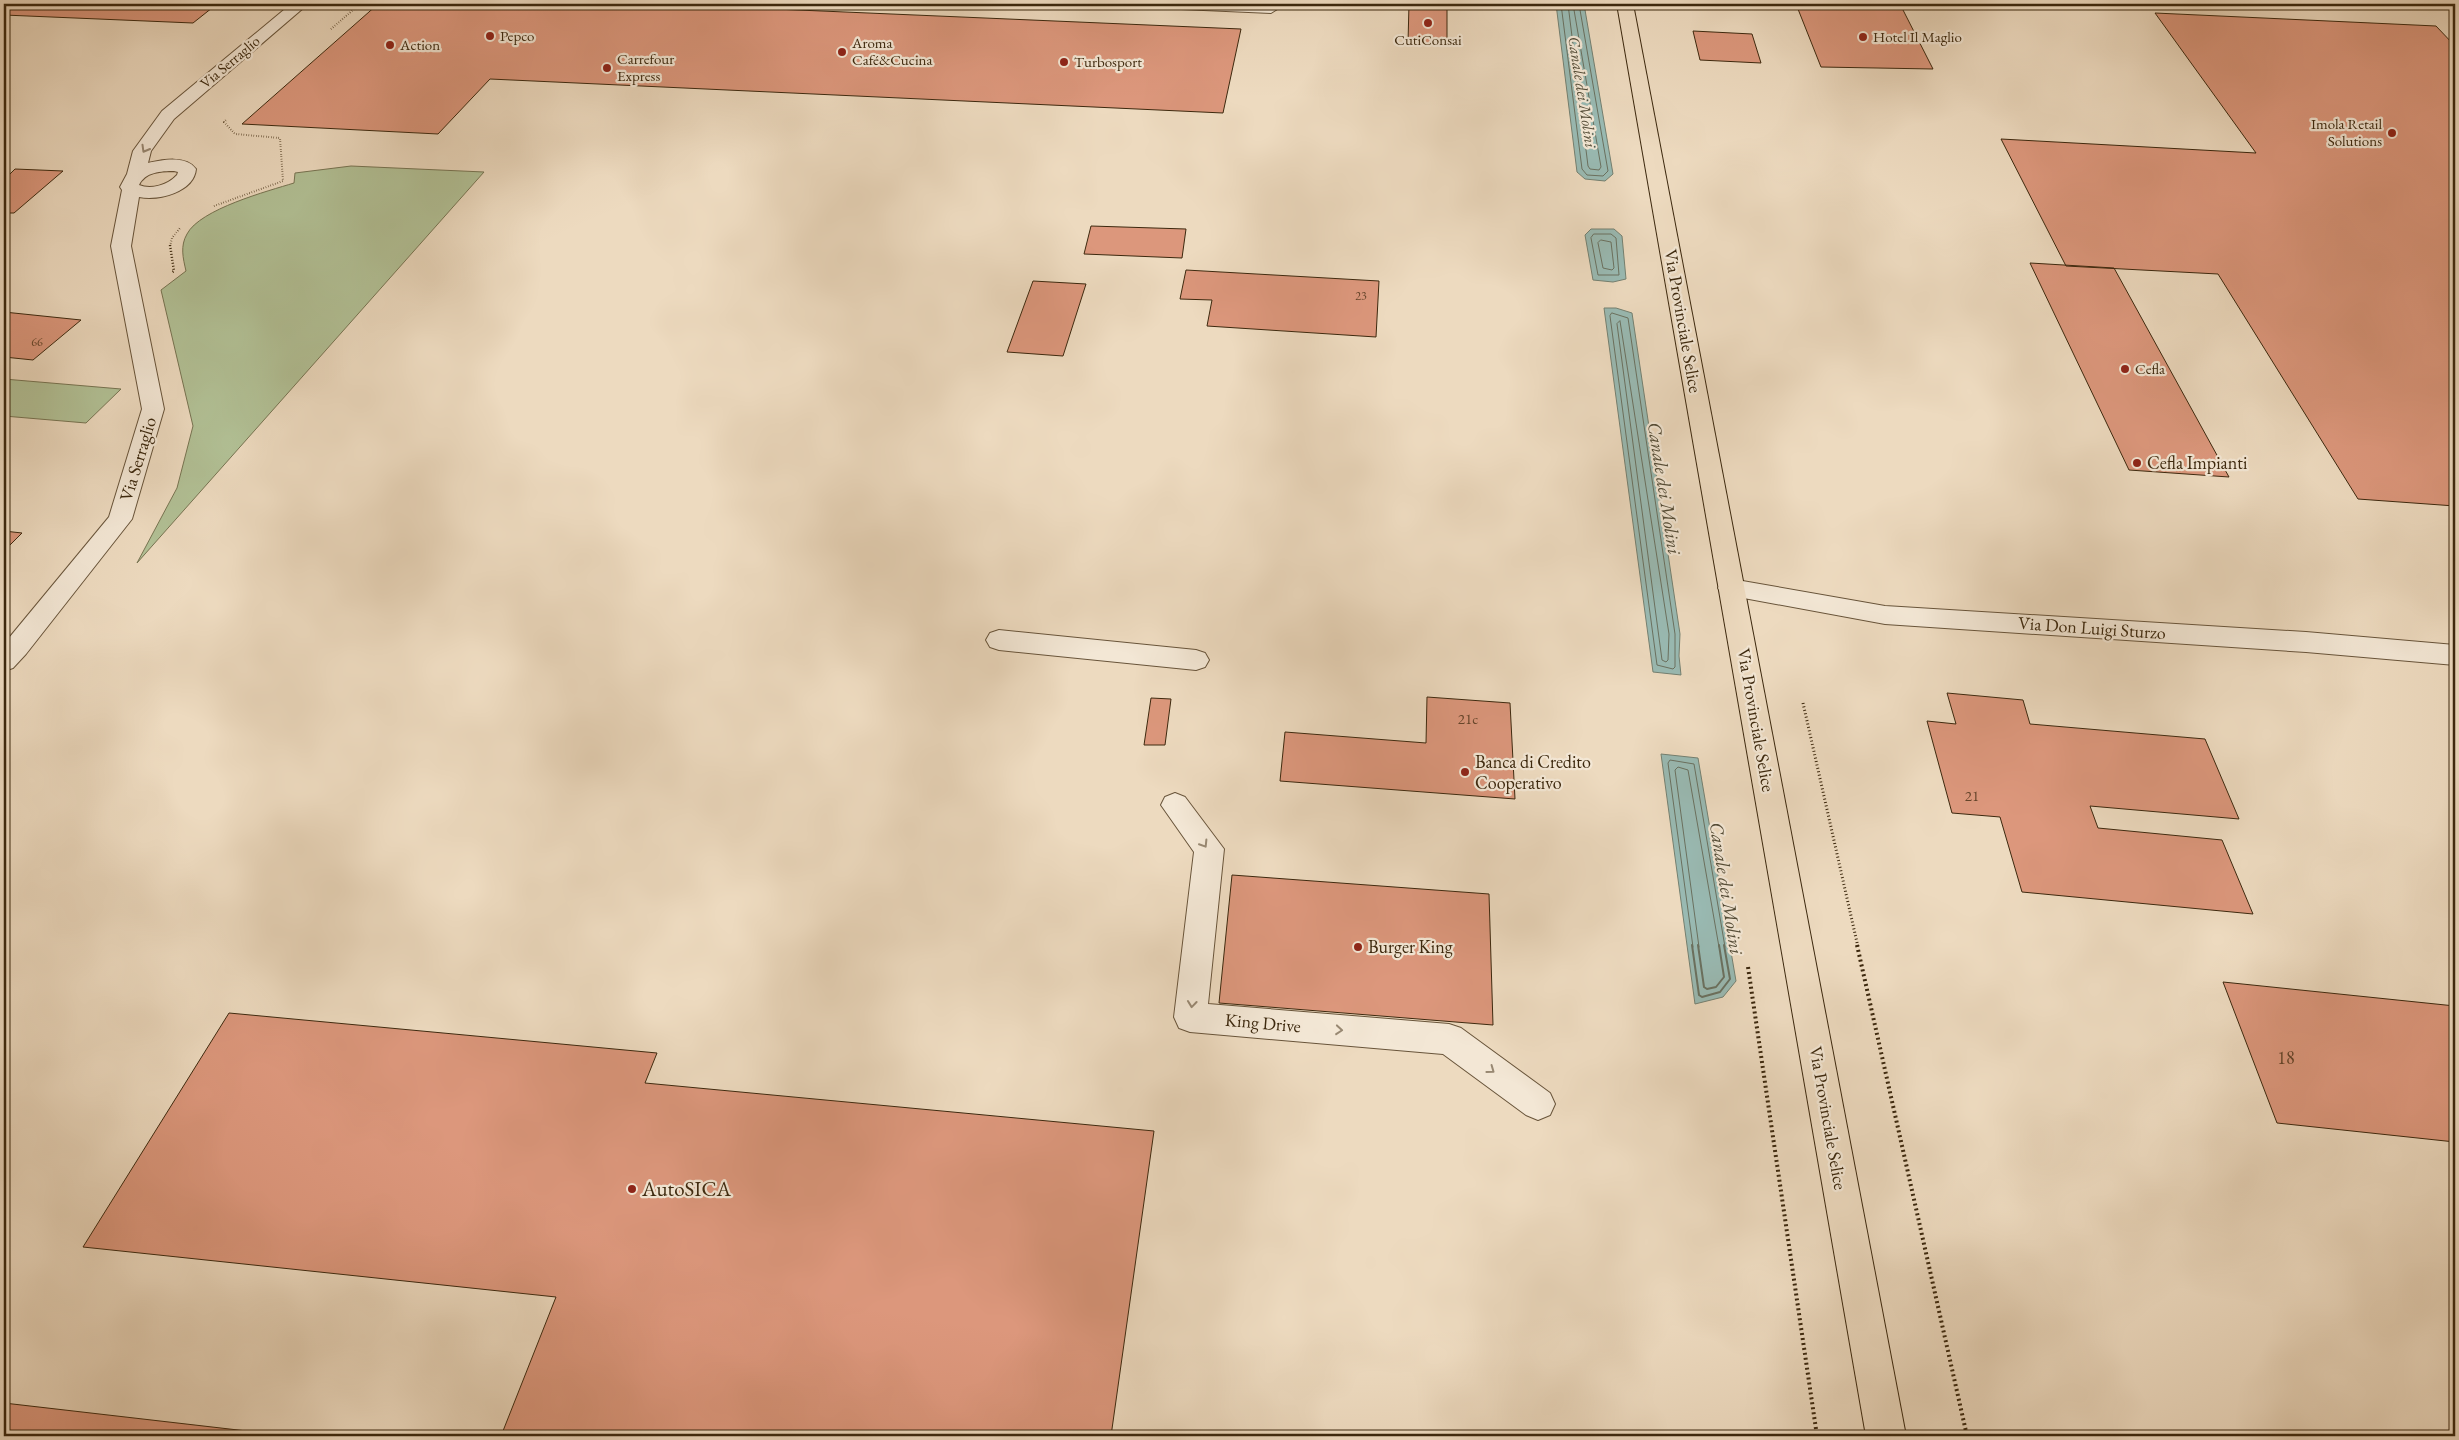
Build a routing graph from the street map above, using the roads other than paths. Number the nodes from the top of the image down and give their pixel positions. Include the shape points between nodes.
1 (300, 4) edge
2 (1181, 4) edge
3 (1272, 4) edge
4 (1625, 4) edge
5 (161, 126) junction
6 (167, 165) junction
7 (134, 182) junction
8 (164, 190) junction
9 (126, 216) junction
10 (1732, 588) junction
11 (999, 640) dead end
12 (2455, 655) edge
13 (1196, 660) dead end
14 (4, 661) edge
15 (1176, 805) dead end
16 (1538, 1104) dead end
17 (1886, 1436) edge

1 - 5 street, Via Serraglio via 168,115
2 - 3 street via 1271,8
4 - 10 main road, Via Provinciale Selice
5 - 6 street
5 -> 7 street, Via Serraglio via 142,151
6 - 7 street via 151,169
6 - 8 street via 183,167 188,173 181,182
7 - 8 street via 144,193
7 - 9 street, Via Serraglio
8 - 9 street
9 - 14 street, Via Serraglio via 121,246 154,409 120,518
10 - 12 street, Via Don Luigi Sturzo via 1885,615 2306,642
10 - 17 main road, Via Provinciale Selice
11 - 13 street
15 -> 16 street, King Drive via 1209,849 1190,1017 1449,1039

